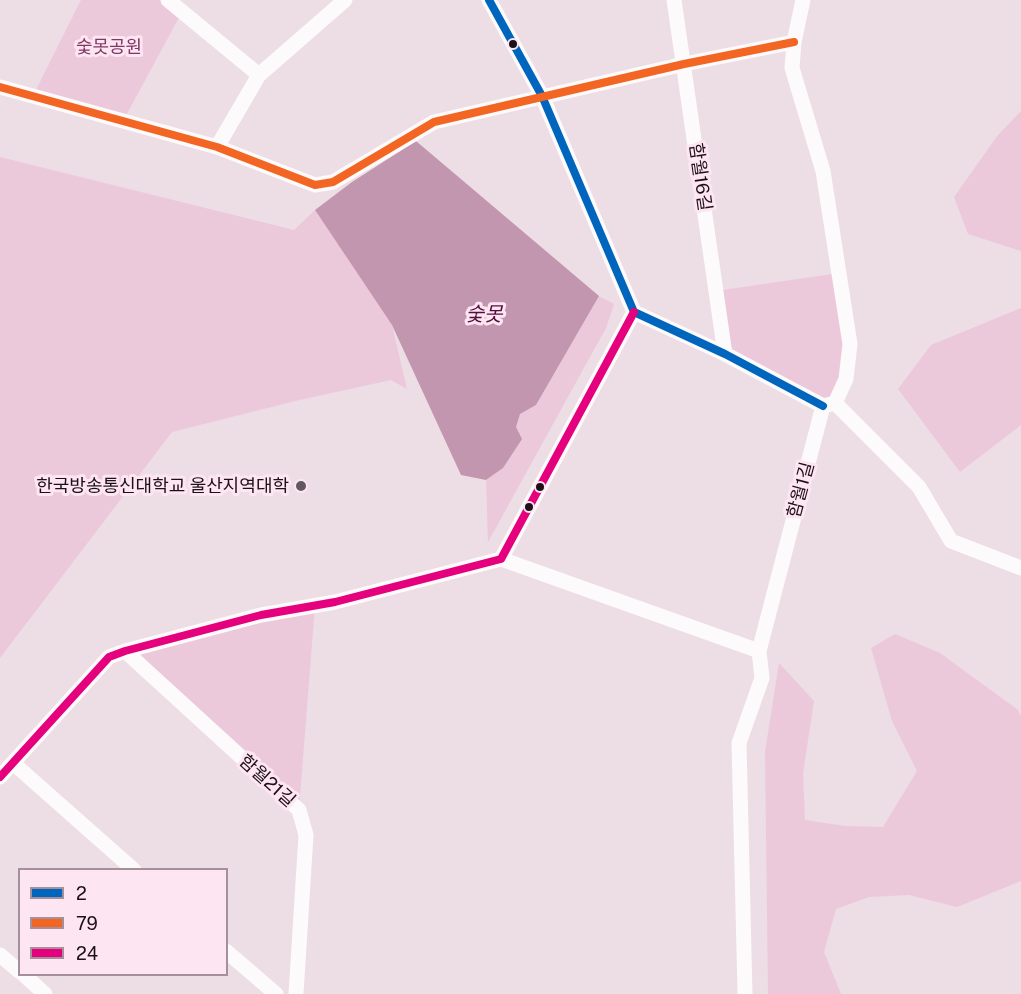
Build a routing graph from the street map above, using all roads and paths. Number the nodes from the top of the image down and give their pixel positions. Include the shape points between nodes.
1 (168, 0) edge
2 (345, 0) edge
3 (489, 0) edge
4 (674, 0) edge
5 (803, 0) edge
6 (794, 42) junction
7 (684, 64) junction
8 (259, 75) junction
9 (0, 87) edge
10 (542, 96) junction
11 (217, 147) junction
12 (634, 312) junction
13 (725, 354) junction
14 (829, 404) junction
15 (501, 559) junction
16 (1021, 568) edge
17 (125, 651) junction
18 (759, 651) junction
19 (13, 764) junction
20 (0, 777) edge
21 (132, 868) edge
22 (228, 953) edge
23 (0, 955) edge
24 (18, 970) edge
25 (24, 976) edge
26 (45, 994) edge
27 (276, 994) edge
28 (296, 994) edge
29 (745, 994) edge

1 - 8 street
2 - 8 street
3 - 10 street
4 - 7 street, 함월16길
5 - 6 street, 함월1길
6 - 7 street
6 - 14 street, 함월1길 via 792,68 823,171 850,344 846,379
7 - 10 street
7 - 13 street, 함월16길
8 - 11 street
9 - 11 street
10 - 11 street via 434,122 333,182 315,185
10 - 12 street
12 - 13 street
12 - 15 street
13 - 14 street
14 - 16 street via 919,487 951,541
14 - 18 street, 함월1길
15 - 17 street
15 - 18 street
17 - 19 street via 109,657
17 - 28 street, 함월21길 via 299,810 306,835
18 - 29 street, 함월1길 via 762,678 739,743
19 - 20 street
19 - 21 street
22 - 27 street
23 - 24 street
25 - 26 street

